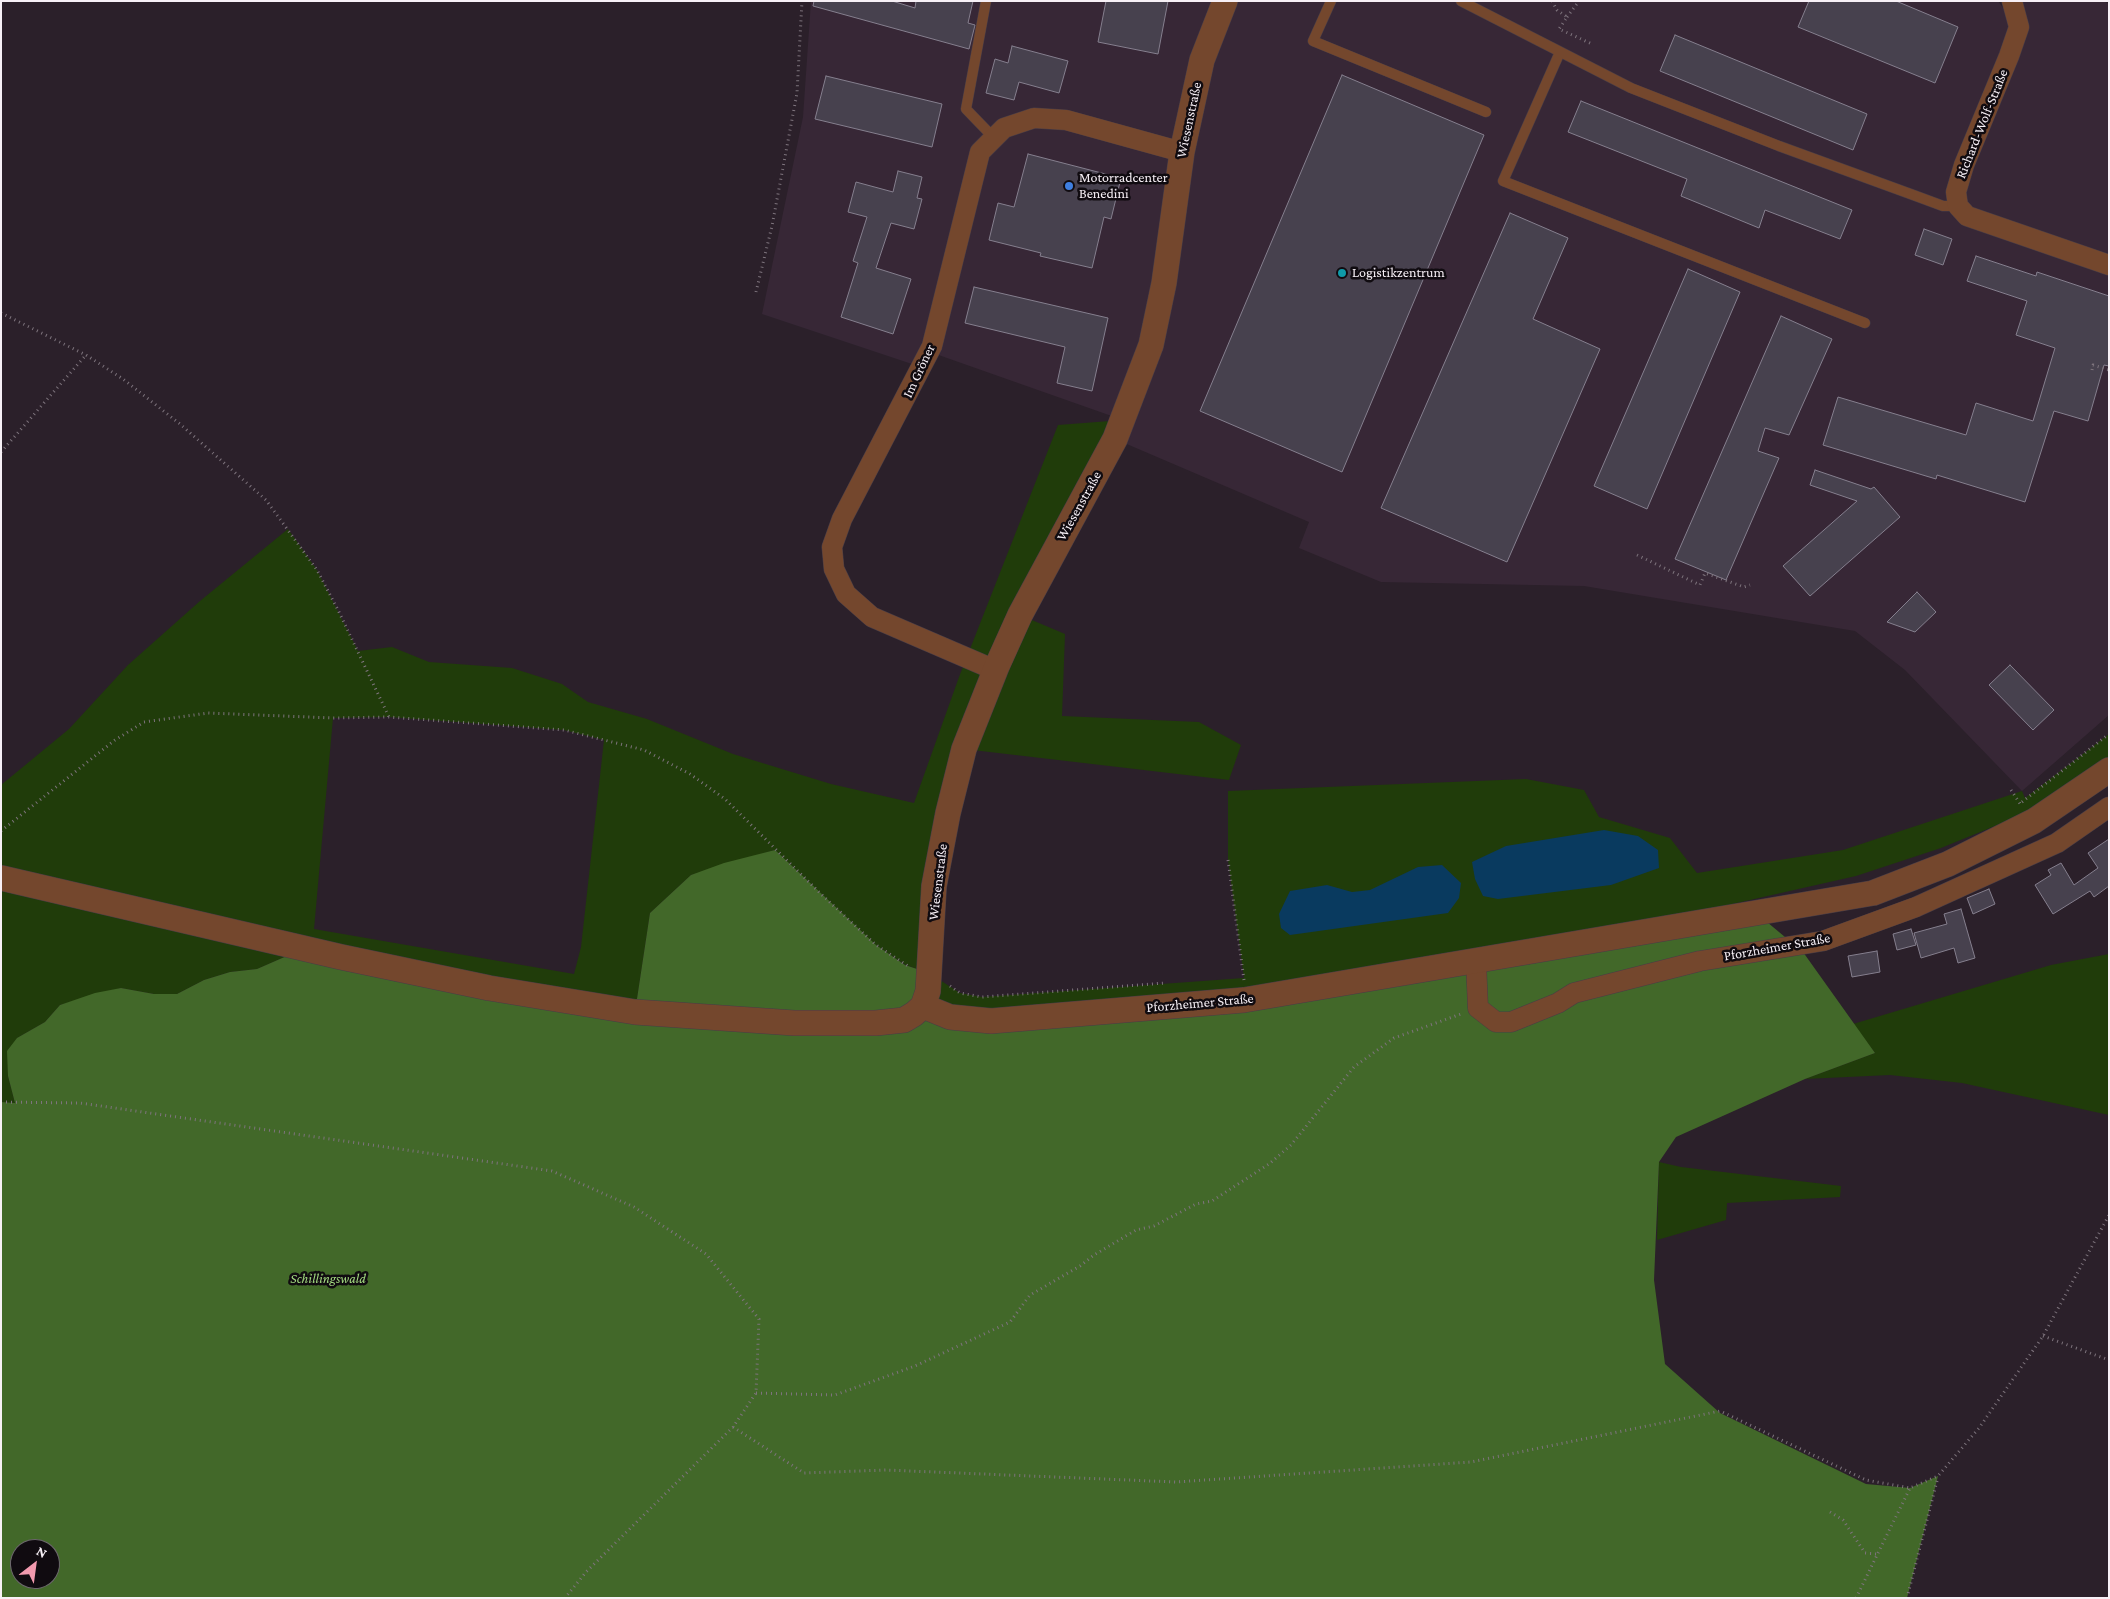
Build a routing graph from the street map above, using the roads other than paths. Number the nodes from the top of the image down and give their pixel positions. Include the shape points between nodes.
1 (986, 1) edge
2 (1225, 1) edge
3 (1330, 1) edge
4 (1461, 1) edge
5 (2012, 1) edge
6 (1560, 52) junction
7 (1486, 112) dead end
8 (994, 138) junction
9 (1182, 152) junction
10 (1958, 206) junction
11 (2109, 265) edge
12 (1865, 323) dead end
13 (995, 670) junction
14 (2109, 770) edge
15 (2109, 807) edge
16 (1, 878) edge
17 (1476, 962) junction
18 (923, 1006) junction

1 - 8 lane via 966,109
2 - 9 street, Wiesenstraße via 1202,60
3 - 7 lane via 1313,41
4 - 6 lane
5 - 10 street, Richard-Wolf-Straße via 2019,27 1964,165 1956,192
6 - 10 lane via 1632,88 1779,146 1943,206
6 - 12 lane via 1503,181
8 - 9 street, Im Gröner via 1004,128 1034,118 1066,120
8 - 13 street, Im Gröner via 980,152 932,346 842,518 832,547 834,570 846,594 872,617
9 - 13 street, Wiesenstraße via 1164,283 1151,345 1115,439 1020,615
10 - 11 street via 1967,216
13 - 18 street, Wiesenstraße via 964,749 948,813 934,886 928,991
14 - 17 street, Pforzheimer Straße via 2034,821 1948,864 1872,893
15 - 17 street, Pforzheimer Straße via 2057,844 1916,907 1824,942 1700,961 1583,990 1511,1022 1496,1022 1478,1008
16 - 18 street via 350,959 489,988 635,1012 794,1023 876,1024 904,1020
17 - 18 street, Pforzheimer Straße via 1241,985 992,1021 950,1017

